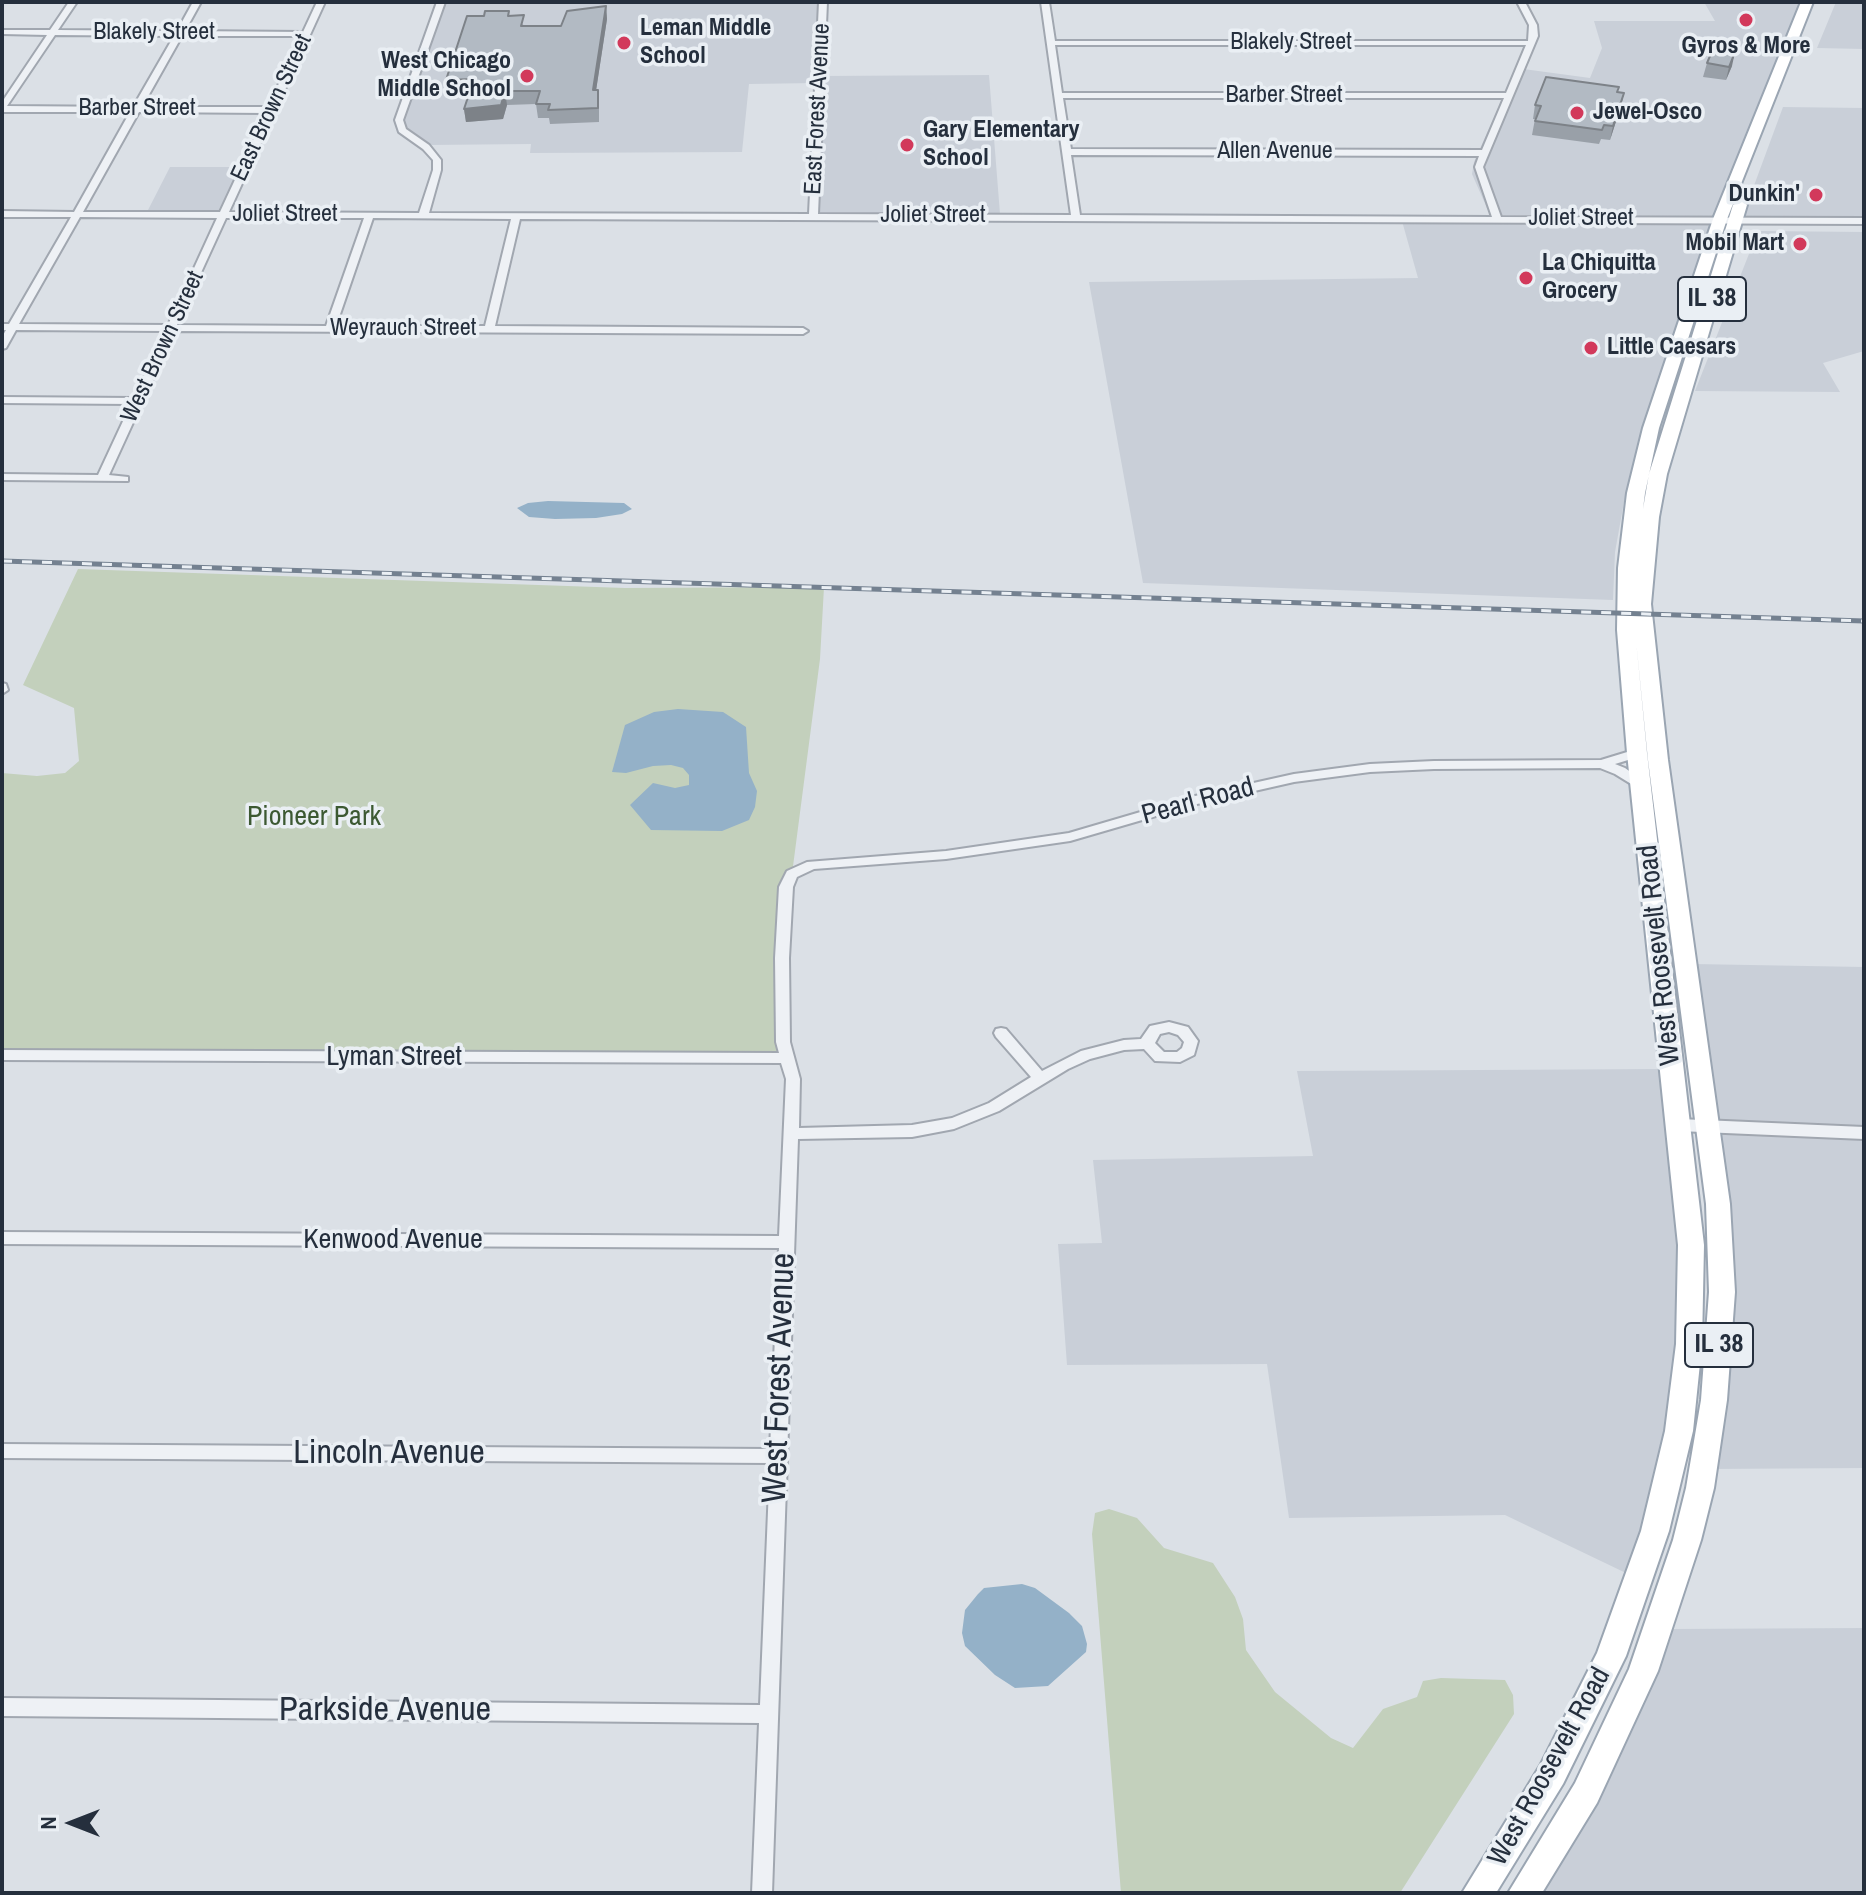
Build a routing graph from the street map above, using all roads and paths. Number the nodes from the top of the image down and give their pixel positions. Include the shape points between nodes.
1 (73, 2) edge
2 (197, 2) edge
3 (321, 2) edge
4 (441, 2) edge
5 (823, 2) edge
6 (1045, 2) edge
7 (1521, 2) edge
8 (1807, 2) edge
9 (1818, 2) edge
10 (2, 32) edge
11 (53, 33) junction
12 (180, 33) junction
13 (307, 34) junction
14 (1051, 43) junction
15 (1531, 43) junction
16 (1058, 95) junction
17 (1509, 96) junction
18 (2, 108) edge
19 (137, 109) junction
20 (272, 110) junction
21 (1067, 152) junction
22 (1484, 153) junction
23 (2, 214) edge
24 (77, 214) junction
25 (223, 215) junction
26 (370, 215) junction
27 (423, 216) junction
28 (516, 216) junction
29 (813, 216) junction
30 (1076, 218) junction
31 (1497, 218) junction
32 (1727, 219) junction
33 (1864, 221) edge
34 (7, 327) edge
35 (172, 328) junction
36 (330, 329) junction
37 (489, 329) junction
38 (803, 331) dead end
39 (2, 346) edge
40 (2, 400) edge
41 (138, 401) junction
42 (2, 477) edge
43 (102, 478) junction
44 (124, 479) dead end
45 (1637, 753) junction
46 (1602, 764) junction
47 (1641, 786) junction
48 (798, 869) joint
49 (1001, 1033) dead end
50 (1148, 1044) dead end
51 (2, 1055) edge
52 (786, 1058) junction
53 (1041, 1079) junction
54 (1679, 1125) junction
55 (1708, 1127) junction
56 (1864, 1133) edge
57 (790, 1134) junction
58 (2, 1238) edge
59 (785, 1242) junction
60 (2, 1451) edge
61 (777, 1456) junction
62 (2, 1707) edge
63 (767, 1714) junction
64 (762, 1893) edge
65 (1478, 1893) edge
66 (1524, 1893) edge

1 - 11 street
2 - 12 street
3 - 13 street, East Brown Street
4 - 27 street via 399,120 402,130 437,160
5 - 29 street, East Forest Avenue
6 - 14 street
7 - 15 street via 1533,25
8 - 32 main road, West Roosevelt Road / IL 38
9 - 32 main road, West Roosevelt Road / IL 38
10 - 11 street, Blakely Street
11 - 12 street, Blakely Street
11 - 18 street
12 - 13 street, Blakely Street
12 - 19 street
13 - 20 street, East Brown Street
14 - 15 street, Blakely Street
14 - 16 street
15 - 17 street
16 - 17 street, Barber Street
16 - 21 street
17 - 22 street
18 - 19 street, Barber Street
19 - 20 street, Barber Street
19 - 24 street
20 - 25 street, East Brown Street
21 - 22 street, Allen Avenue
21 - 30 street
22 - 31 street via 1480,174
23 - 24 street, Joliet Street
24 - 25 street, Joliet Street
24 - 34 street
25 - 26 street, Joliet Street
25 - 35 street, West Brown Street
26 - 27 street, Joliet Street
26 - 36 street
27 - 28 street, Joliet Street
28 - 29 street, Joliet Street
28 - 37 street
29 - 30 street, Joliet Street
30 - 31 street, Joliet Street
31 - 32 street, Joliet Street
32 - 33 street, Joliet Street
32 - 45 main road, West Roosevelt Road / IL 38 via 1651,428 1632,515 1624,602
32 - 55 main road, West Roosevelt Road / IL 38 via 1658,474 1642,604
34 - 35 street, Weyrauch Street
34 - 39 street
35 - 36 street, Weyrauch Street
35 - 41 street, West Brown Street
36 - 37 street, Weyrauch Street
37 - 38 street, Weyrauch Street
40 - 41 street
41 - 43 street, West Brown Street
42 - 43 street
43 - 44 street
45 - 46 street, Pearl Road
45 - 47 main road, West Roosevelt Road / IL 38
46 - 47 street, Pearl Road
46 - 48 street, Pearl Road via 1333,772 1247,788 1026,845
47 - 54 main road, West Roosevelt Road / IL 38
48 - 52 street, West Forest Avenue via 786,887
49 - 53 street
50 - 53 street via 1086,1055
51 - 52 street, Lyman Street
52 - 57 street, West Forest Avenue via 793,1079
53 - 57 street via 978,1114 942,1125 912,1131
54 - 55 street
54 - 65 main road, West Roosevelt Road / IL 38 via 1691,1245 1689,1344 1679,1431 1655,1531 1611,1656 1583,1717
55 - 56 street
55 - 66 main road, West Roosevelt Road / IL 38 via 1722,1292 1714,1400 1700,1488 1643,1671 1586,1793
57 - 59 street, West Forest Avenue
58 - 59 street, Kenwood Avenue
59 - 61 street, West Forest Avenue
60 - 61 street, Lincoln Avenue
61 - 63 street, West Forest Avenue
62 - 63 street, Parkside Avenue
63 - 64 street, West Forest Avenue

